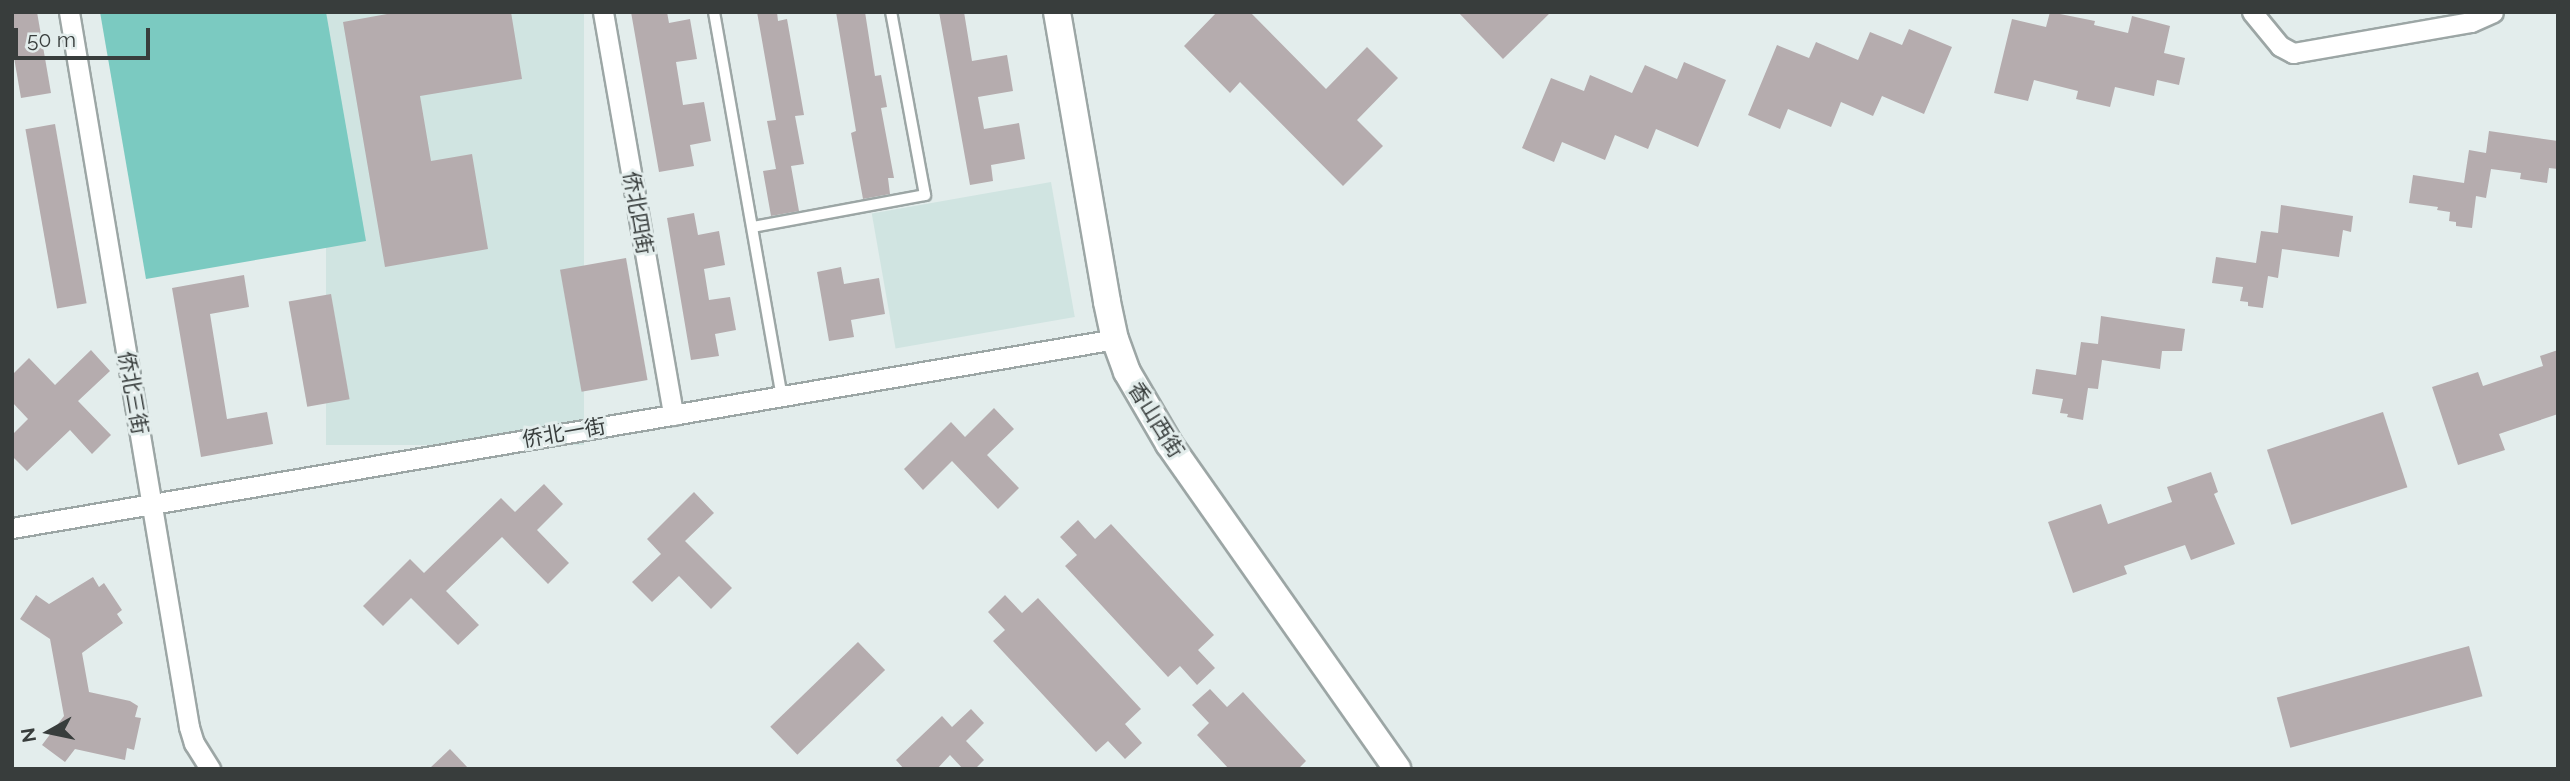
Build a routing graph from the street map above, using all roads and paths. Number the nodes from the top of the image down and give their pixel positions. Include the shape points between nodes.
1 (69, 12) edge
2 (603, 12) edge
3 (715, 12) edge
4 (891, 12) edge
5 (1057, 12) edge
6 (2252, 12) edge
7 (2493, 12) edge
8 (753, 227) junction
9 (1115, 339) junction
10 (782, 396) junction
11 (673, 415) junction
12 (152, 504) junction
13 (12, 528) edge
14 (210, 769) edge
15 (1397, 769) edge

1 - 12 street, 侨北三街
2 - 11 street, 侨北四街
3 - 8 lane
4 - 8 lane via 925,195
5 - 9 street, 香山西街
6 - 7 street via 2280,46 2293,52 2471,22
8 - 10 lane
9 - 10 street, 侨北一街
9 - 15 street, 香山西街 via 1127,372 1162,434
10 - 11 street, 侨北一街
11 - 12 street, 侨北一街
12 - 13 street, 侨北一街
12 - 14 street, 侨北三街 via 189,727

